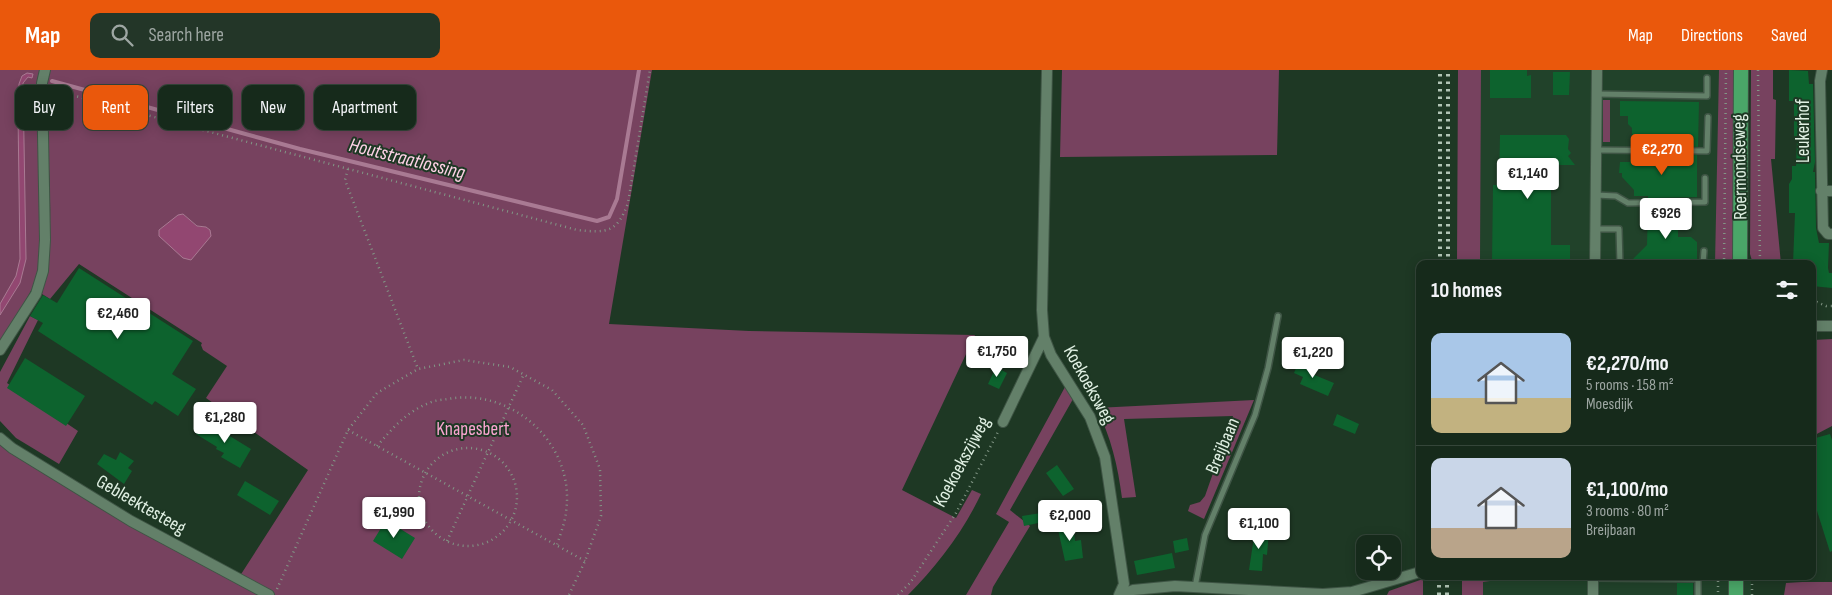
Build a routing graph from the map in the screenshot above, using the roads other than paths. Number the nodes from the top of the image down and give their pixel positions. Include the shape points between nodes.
1 (45, 70) edge
2 (1047, 70) edge
3 (1597, 70) edge
4 (1742, 70) edge
5 (1822, 70) edge
6 (1707, 78) dead end
7 (1597, 94) junction
8 (1708, 117) dead end
9 (1596, 150) junction
10 (1705, 178) dead end
11 (1821, 191) junction
12 (1832, 191) edge
13 (1596, 195) junction
14 (1596, 229) junction
15 (1832, 234) edge
16 (1704, 251) dead end
17 (1595, 260) edge
18 (1620, 260) edge
19 (1703, 260) edge
20 (1741, 260) edge
21 (1278, 316) dead end
22 (1816, 326) edge
23 (1832, 326) edge
24 (1044, 337) junction
25 (0, 350) edge
26 (1003, 422) road end
27 (0, 438) edge
28 (1416, 573) edge
29 (1593, 580) edge
30 (1698, 580) edge
31 (1736, 580) edge
32 (1195, 587) junction
33 (269, 595) edge
34 (1120, 595) edge
35 (1593, 595) edge
36 (1698, 595) edge
37 (1736, 595) edge

1 - 25 street via 42,83 43,271 36,294
2 - 24 street, Koekoeksweg
3 - 7 street
4 - 20 main road, Roermondseweg
5 - 11 street, Leukerhof
6 - 7 lane via 1707,96
7 - 9 street
8 - 9 lane via 1707,151
9 - 13 street
10 - 13 lane via 1704,202 1628,203 1616,196
11 - 12 street
11 - 15 street, Leukerhof via 1823,228
13 - 14 street
14 - 17 street
14 - 18 lane via 1619,229
16 - 19 lane
21 - 32 lane, Breijbaan via 1255,415 1205,535
22 - 23 street
24 - 26 street, Koekoekszijweg
24 - 34 street, Koekoeksweg via 1051,355 1090,417 1105,457 1124,584
27 - 33 street, Gebleektesteeg via 131,521
28 - 32 street via 1352,592 1323,594
29 - 35 street
30 - 36 lane
31 - 37 main road
32 - 34 street via 1133,590

